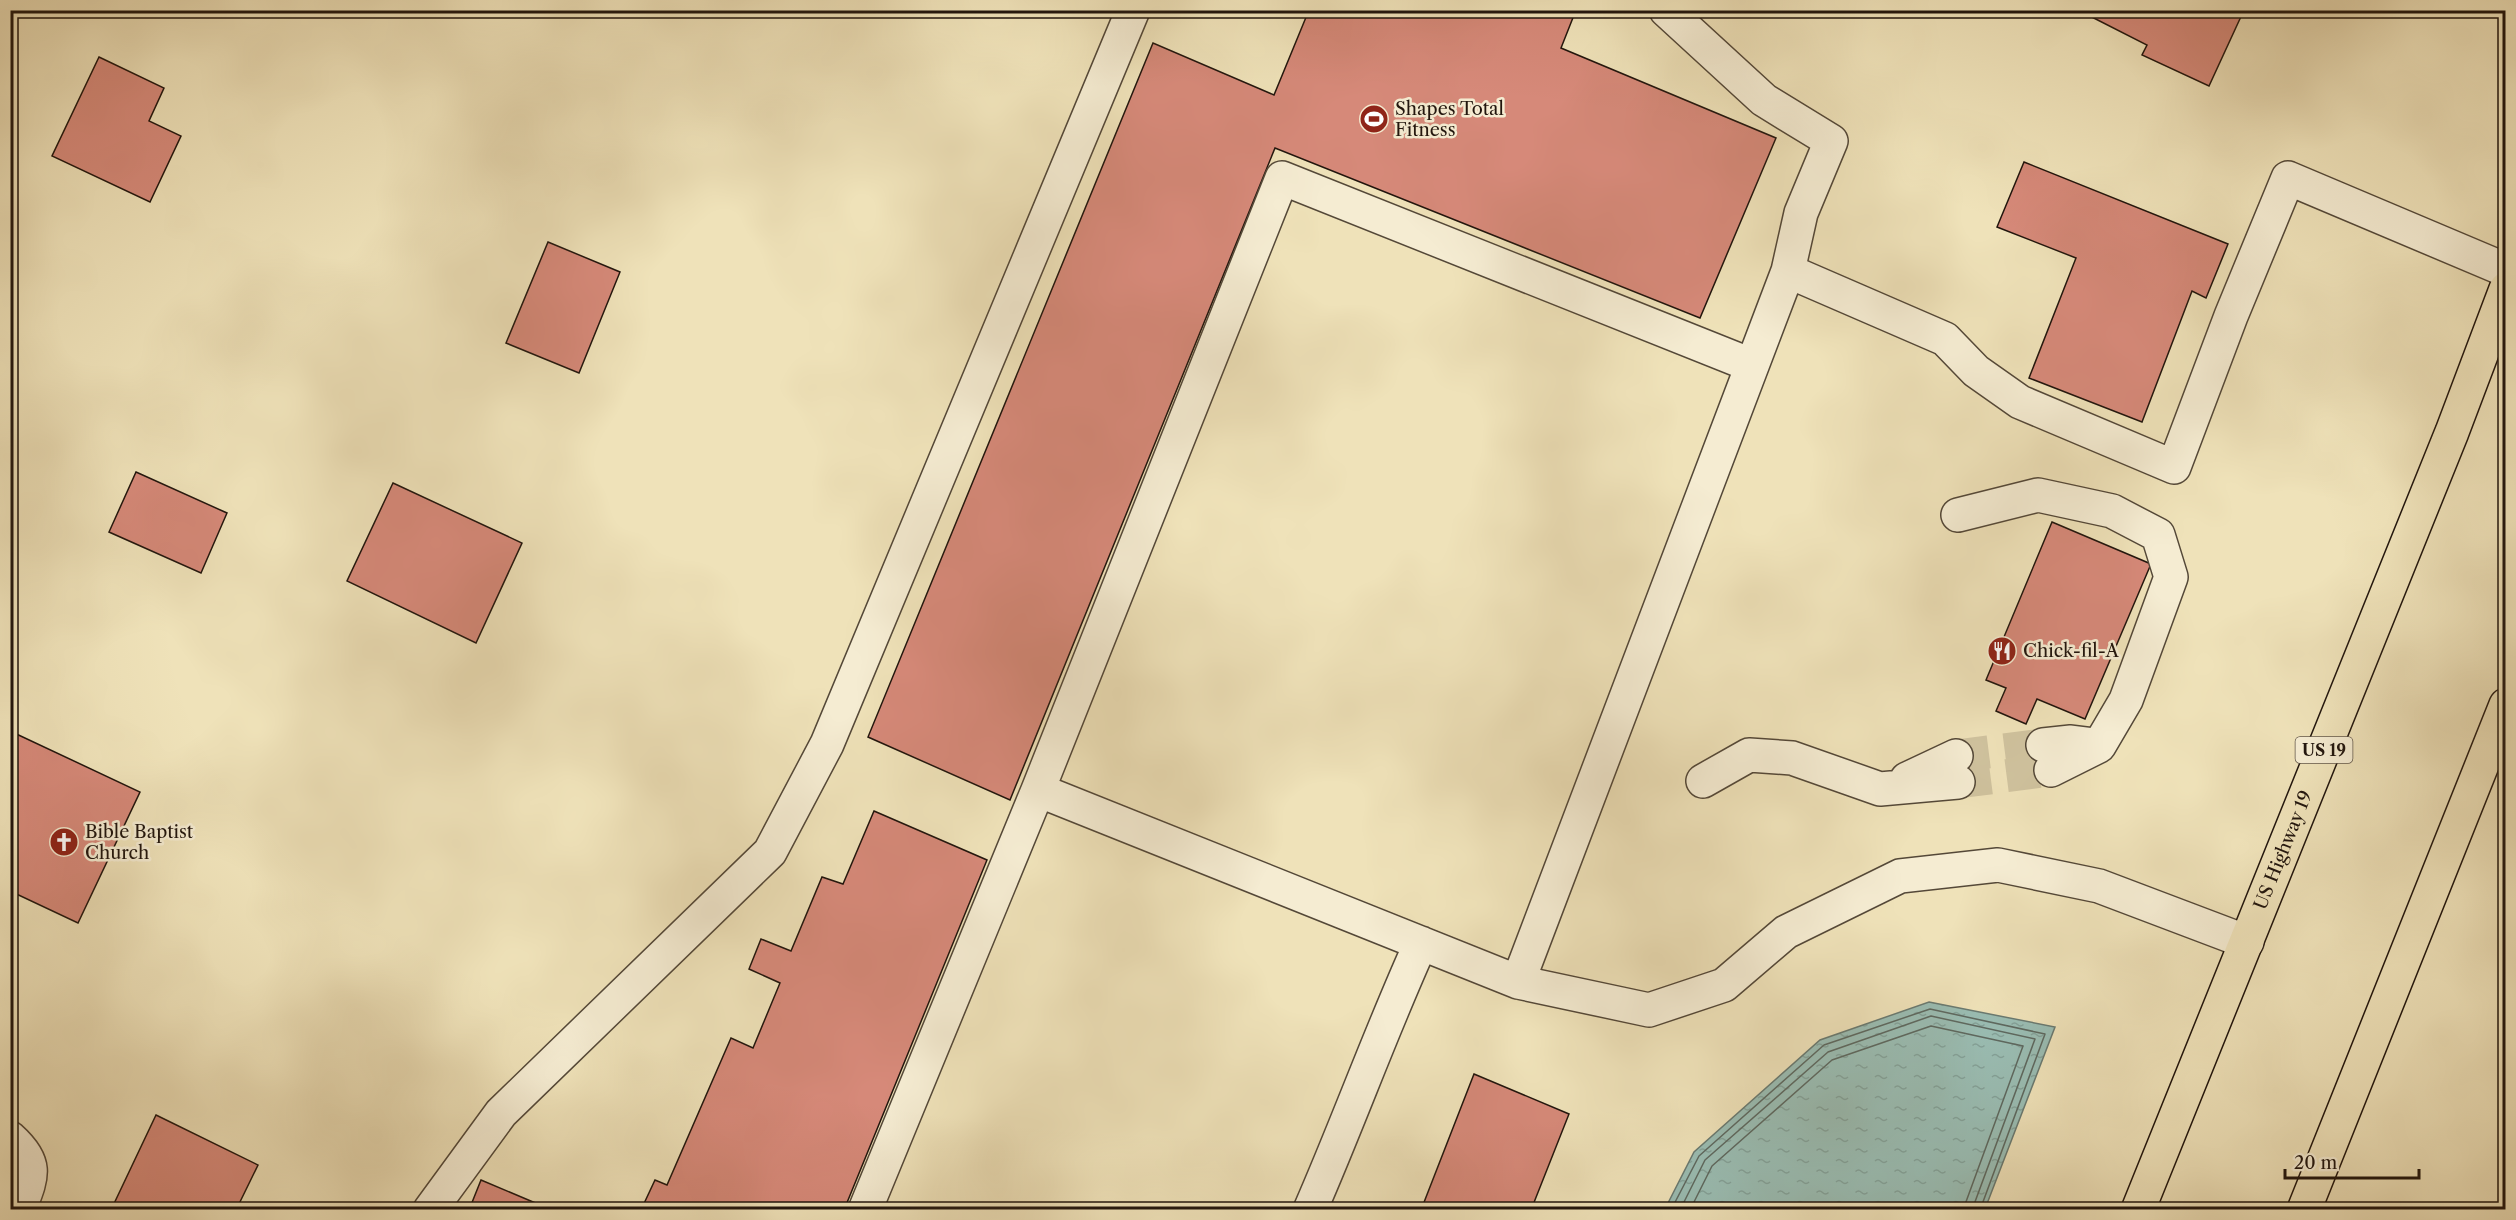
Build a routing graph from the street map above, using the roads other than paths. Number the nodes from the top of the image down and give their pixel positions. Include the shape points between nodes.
1 (1132, 10) edge
2 (1666, 10) edge
3 (2505, 270) edge
4 (1788, 272) junction
5 (2505, 289) edge
6 (1751, 365) junction
7 (1958, 515) dead end
8 (2505, 705) edge
9 (2047, 758) tunnel mouth
10 (1957, 769) tunnel mouth
11 (1703, 781) dead end
12 (1038, 790) junction
13 (2247, 942) junction
14 (1421, 943) junction
15 (1518, 982) junction
16 (10, 1138) edge
17 (19, 1209) edge
18 (430, 1209) edge
19 (865, 1209) edge
20 (1310, 1209) edge
21 (2138, 1209) edge
22 (2304, 1209) edge

1 - 18 lane via 827,744 770,852 501,1113
2 - 4 lane via 1764,100 1831,141 1801,213
3 - 4 lane via 2288,178 2174,467 2020,402 1976,370 1944,339
4 - 6 lane
5 - 13 highway, US Highway 19 / US 19 via 2452,432
6 - 12 lane via 1282,178
6 - 15 lane
7 - 9 lane via 2038,495 2112,511 2158,536 2171,577 2126,700 2099,746
8 - 22 highway
10 - 11 lane via 1880,789 1792,759 1749,755
12 - 14 lane
12 - 19 lane
13 - 15 lane via 2099,886 1998,865 1900,876 1786,932 1724,985 1649,1010
13 - 21 highway, US Highway 19 / US 19
14 - 15 lane
14 - 20 lane via 1383,1026
16 - 17 lane via 27,1153 31,1179

